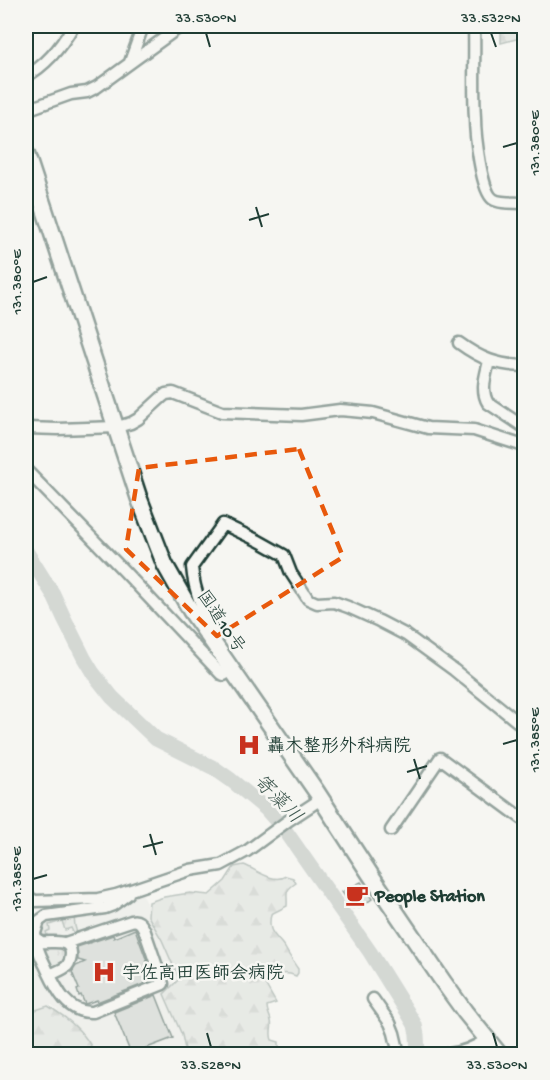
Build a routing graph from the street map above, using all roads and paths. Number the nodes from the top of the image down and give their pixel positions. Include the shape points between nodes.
1 (73, 26) edge
2 (143, 26) edge
3 (181, 26) edge
4 (474, 26) edge
5 (130, 62) junction
6 (26, 76) edge
7 (26, 110) edge
8 (26, 153) edge
9 (525, 203) edge
10 (459, 343) dead end
11 (489, 361) junction
12 (525, 366) edge
13 (117, 427) junction
14 (525, 427) edge
15 (26, 428) edge
16 (525, 446) edge
17 (26, 470) edge
18 (232, 670) junction
19 (525, 727) edge
20 (321, 799) junction
21 (525, 820) edge
22 (391, 830) dead end
23 (135, 888) junction
24 (26, 894) edge
25 (36, 940) junction
26 (65, 944) junction
27 (26, 955) edge
28 (50, 975) junction
29 (373, 999) dead end
30 (486, 1039) junction
31 (399, 1054) edge
32 (448, 1054) edge
33 (492, 1054) edge
34 (499, 1054) edge

1 - 6 street via 53,56
2 - 5 street
3 - 5 street
4 - 9 street via 475,120 485,187 493,199
5 - 7 street via 93,90
8 - 13 highway, 国道10号
10 - 11 street
11 - 12 street
11 - 14 street via 485,398
13 - 15 street
13 - 16 street via 138,419 166,394 173,393 222,412 373,413 428,428 474,430
13 - 18 highway, 国道10号 via 165,565 179,593
17 - 18 street via 221,674
18 - 19 street via 202,608 192,567 223,525 284,555 308,598 348,607 406,635
18 - 20 highway, 国道10号
20 - 23 street via 221,865
20 - 30 highway, 国道10号
21 - 22 street via 440,758
23 - 24 street via 98,899 35,901
23 - 25 street via 105,908 42,918 36,925
25 - 26 street
25 - 27 street
25 - 28 street
26 - 28 street via 71,952 69,964
26 - 28 street via 137,920 144,929 163,984 93,1012 83,1012 59,993
29 - 31 street via 390,1023
30 - 32 street via 470,1049
30 - 33 street
30 - 34 highway, 国道10号

